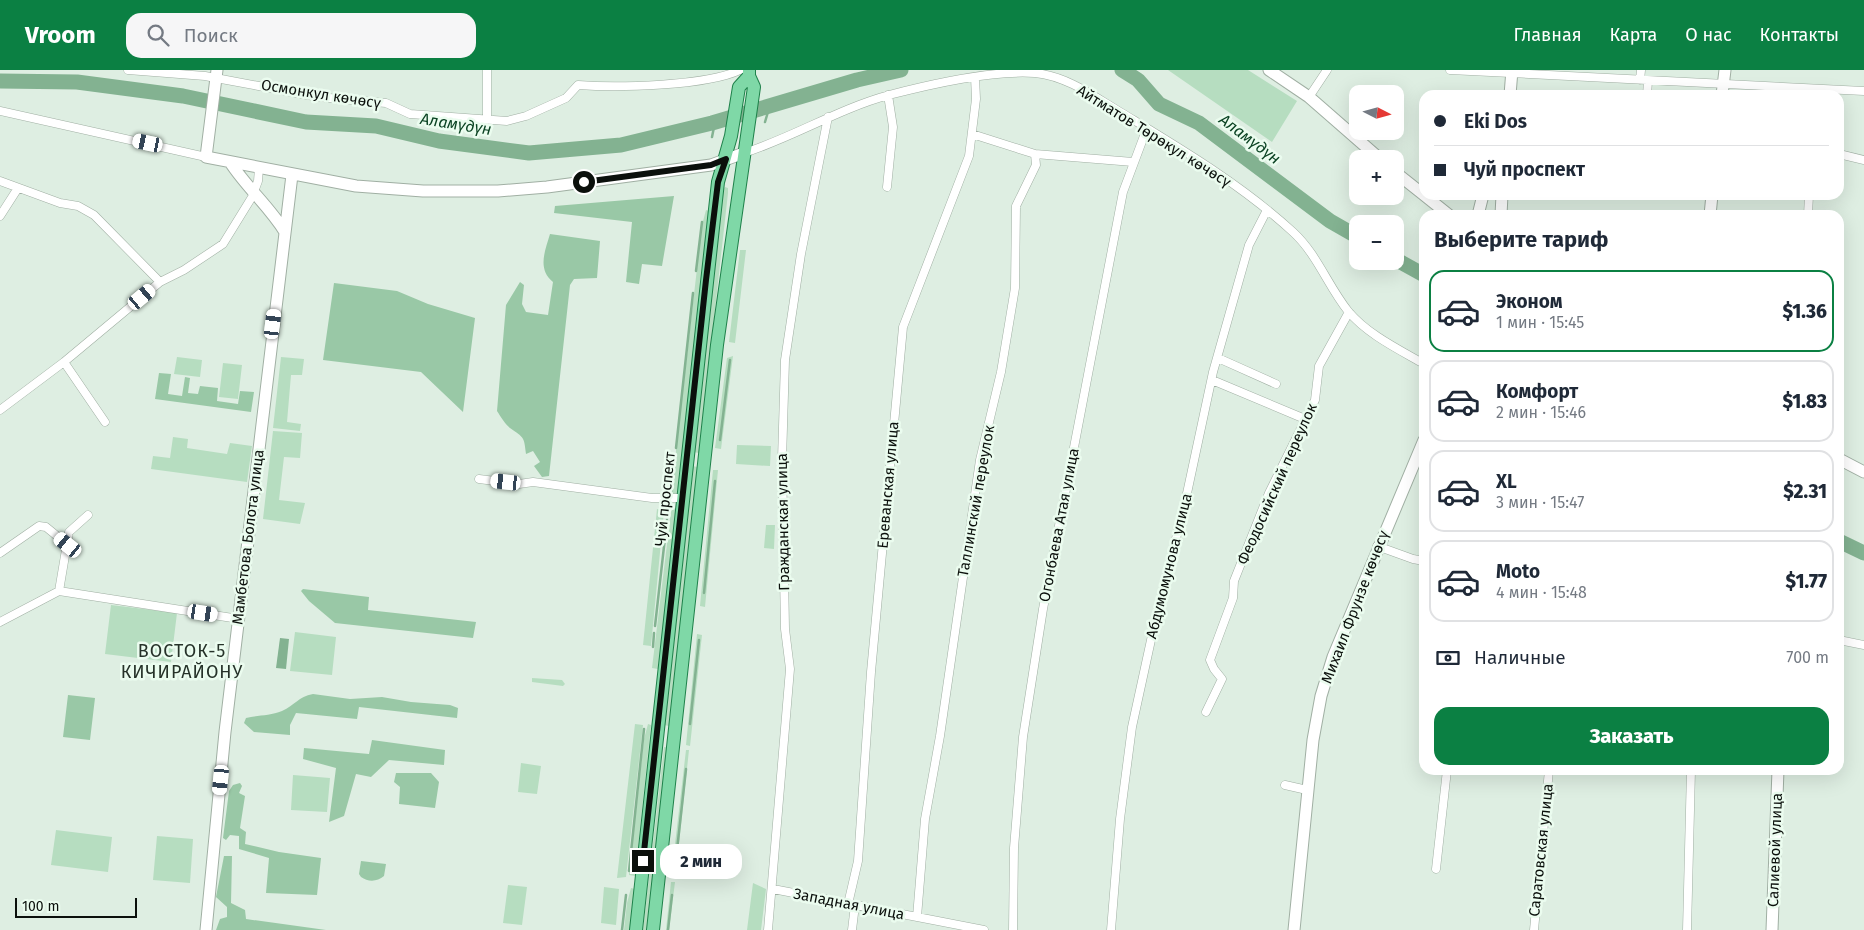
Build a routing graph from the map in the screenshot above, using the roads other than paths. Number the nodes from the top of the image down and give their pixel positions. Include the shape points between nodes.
1 (128, 70) edge
2 (487, 70) edge
3 (1269, 70) edge
4 (1328, 70) edge
5 (1450, 70) edge
6 (1641, 70) edge
7 (1725, 70) edge
8 (1512, 72) edge
9 (216, 76) edge
10 (748, 76) edge
11 (976, 77) junction
12 (1644, 80) junction
13 (1723, 83) junction
14 (1510, 90) edge
15 (1646, 90) edge
16 (1722, 90) edge
17 (1864, 91) edge
18 (888, 96) junction
19 (1309, 97) junction
20 (0, 111) edge
21 (828, 117) junction
22 (487, 120) junction
23 (1146, 128) junction
24 (972, 134) junction
25 (1370, 150) edge
26 (744, 153) junction
27 (1035, 154) junction
28 (1844, 155) edge
29 (206, 157) junction
30 (726, 159) junction
31 (1864, 160) edge
32 (230, 162) junction
33 (1133, 162) junction
34 (259, 168) junction
35 (292, 175) junction
36 (1404, 179) edge
37 (0, 181) edge
38 (18, 188) junction
39 (887, 188) dead end
40 (1419, 191) edge
41 (254, 192) junction
42 (1430, 200) edge
43 (1267, 210) junction
44 (1444, 210) edge
45 (0, 216) edge
46 (285, 232) junction
47 (160, 282) junction
48 (1349, 312) junction
49 (1218, 358) junction
50 (1419, 361) edge
51 (64, 362) junction
52 (1212, 380) junction
53 (1276, 384) dead end
54 (0, 410) edge
55 (1305, 419) junction
56 (105, 422) dead end
57 (1419, 452) edge
58 (1844, 461) edge
59 (1864, 472) edge
60 (479, 479) dead end
61 (681, 498) junction
62 (88, 516) dead end
63 (68, 545) junction
64 (1378, 546) junction
65 (0, 553) edge
66 (1419, 560) edge
67 (59, 591) junction
68 (239, 619) junction
69 (0, 622) edge
70 (1844, 641) edge
71 (1864, 645) edge
72 (1206, 712) dead end
73 (656, 735) junction
74 (675, 737) junction
75 (1446, 775) edge
76 (1549, 775) edge
77 (1691, 775) edge
78 (1778, 775) edge
79 (1285, 786) dead end
80 (1307, 790) junction
81 (1436, 869) dead end
82 (773, 889) junction
83 (851, 904) junction
84 (917, 917) junction
85 (206, 930) edge
86 (636, 930) edge
87 (653, 930) edge
88 (768, 930) edge
89 (852, 930) edge
90 (984, 930) edge
91 (1013, 930) edge
92 (1111, 930) edge
93 (1294, 930) edge
94 (1534, 930) edge
95 (1687, 930) edge
96 (1772, 930) edge

1 - 9 street, Осмонкул көчөсү
2 - 22 street
3 - 19 street
4 - 19 street
5 - 8 street
6 - 12 street
7 - 13 street
8 - 12 street
8 - 14 street
9 - 22 street, Осмонкул көчөсү via 318,97 386,104 410,114
9 - 29 street
10 - 22 street, Осмонкул көчөсү via 600,87 578,85 566,98 526,116 506,121
10 - 26 main road
10 - 30 main road, Чуй проспект via 739,87
11 - 18 street, Айтматов Төрөкул көчөсү
11 - 23 street, Айтматов Төрөкул көчөсү via 1017,72 1051,76 1085,91
11 - 24 street, Ереванская улица
12 - 13 street
12 - 15 street
13 - 16 street
13 - 17 street
18 - 21 street, Айтматов Төрөкул көчөсү
18 - 39 street via 893,127
19 - 25 street
20 - 29 street
21 - 26 street, Айтматов Төрөкул көчөсү via 783,140
21 - 82 street, Гражданская улица via 801,254 786,360 782,476 784,629 790,669
23 - 33 street, Огонбаева Атая улица
23 - 43 street, Айтматов Төрөкул көчөсү
24 - 27 street
24 - 83 street, Ереванская улица via 969,156 903,326 871,672 858,861
26 - 30 street, Айтматов Төрөкул көчөсү
26 - 74 main road via 717,345
27 - 33 street
27 - 84 street, Таллинский переулок via 1036,165 1016,206 1015,288 1001,372 980,460 925,818
28 - 31 street
29 - 32 street, Айтматов Төрөкул көчөсү
30 - 35 street, Айтматов Төрөкул көчөсү via 711,165 498,191 423,191 356,186
30 - 61 main road, Чуй проспект via 718,182
32 - 34 street, Айтматов Төрөкул көчөсү
32 - 41 street
33 - 91 street, Огонбаева Атая улица via 1123,192 1043,610 1023,737 1014,848
34 - 35 street, Айтматов Төрөкул көчөсү
34 - 41 street
35 - 46 street, Мамбетова Болота улица
36 - 40 street
37 - 38 street
38 - 45 street
38 - 47 street via 78,206 94,215
41 - 46 street
41 - 47 street via 223,244
42 - 44 street
43 - 48 street, Айтматов Төрөкул көчөсү via 1311,253
43 - 49 street, Абдумомунова улица via 1249,244
46 - 68 street, Мамбетова Болота улица
47 - 51 street
48 - 50 street, Айтматов Төрөкул көчөсү via 1384,341
48 - 55 street, Феодосийский переулок via 1319,366 1315,400
49 - 52 street, Абдумомунова улица
49 - 53 street
51 - 54 street
51 - 56 street
52 - 55 street
52 - 92 street, Абдумомунова улица via 1132,727
55 - 72 street, Феодосийский переулок via 1269,493 1234,581 1233,598 1210,660 1222,680
57 - 64 street, Михаил Фрунзе көчөсү
58 - 59 street
60 - 61 street via 519,484 533,482 652,498
61 - 73 main road, Чуй проспект
62 - 63 street via 69,532
63 - 65 street via 46,527 39,526
63 - 67 street
64 - 66 street
64 - 80 street, Михаил Фрунзе көчөсү via 1333,657 1321,696
67 - 68 street
67 - 69 street
68 - 85 street, Мамбетова Болота улица
70 - 71 street
73 - 74 main road
73 - 86 main road, Чуй проспект
74 - 87 main road
75 - 81 street
76 - 94 street, Саратовская улица
77 - 95 street
78 - 96 street, Салиевой улица
79 - 80 street
80 - 93 street, Михаил Фрунзе көчөсү
82 - 83 street, Западная улица
82 - 88 street, Гражданская улица
83 - 84 street, Западная улица
83 - 89 street, Ереванская улица
84 - 90 street, Западная улица

